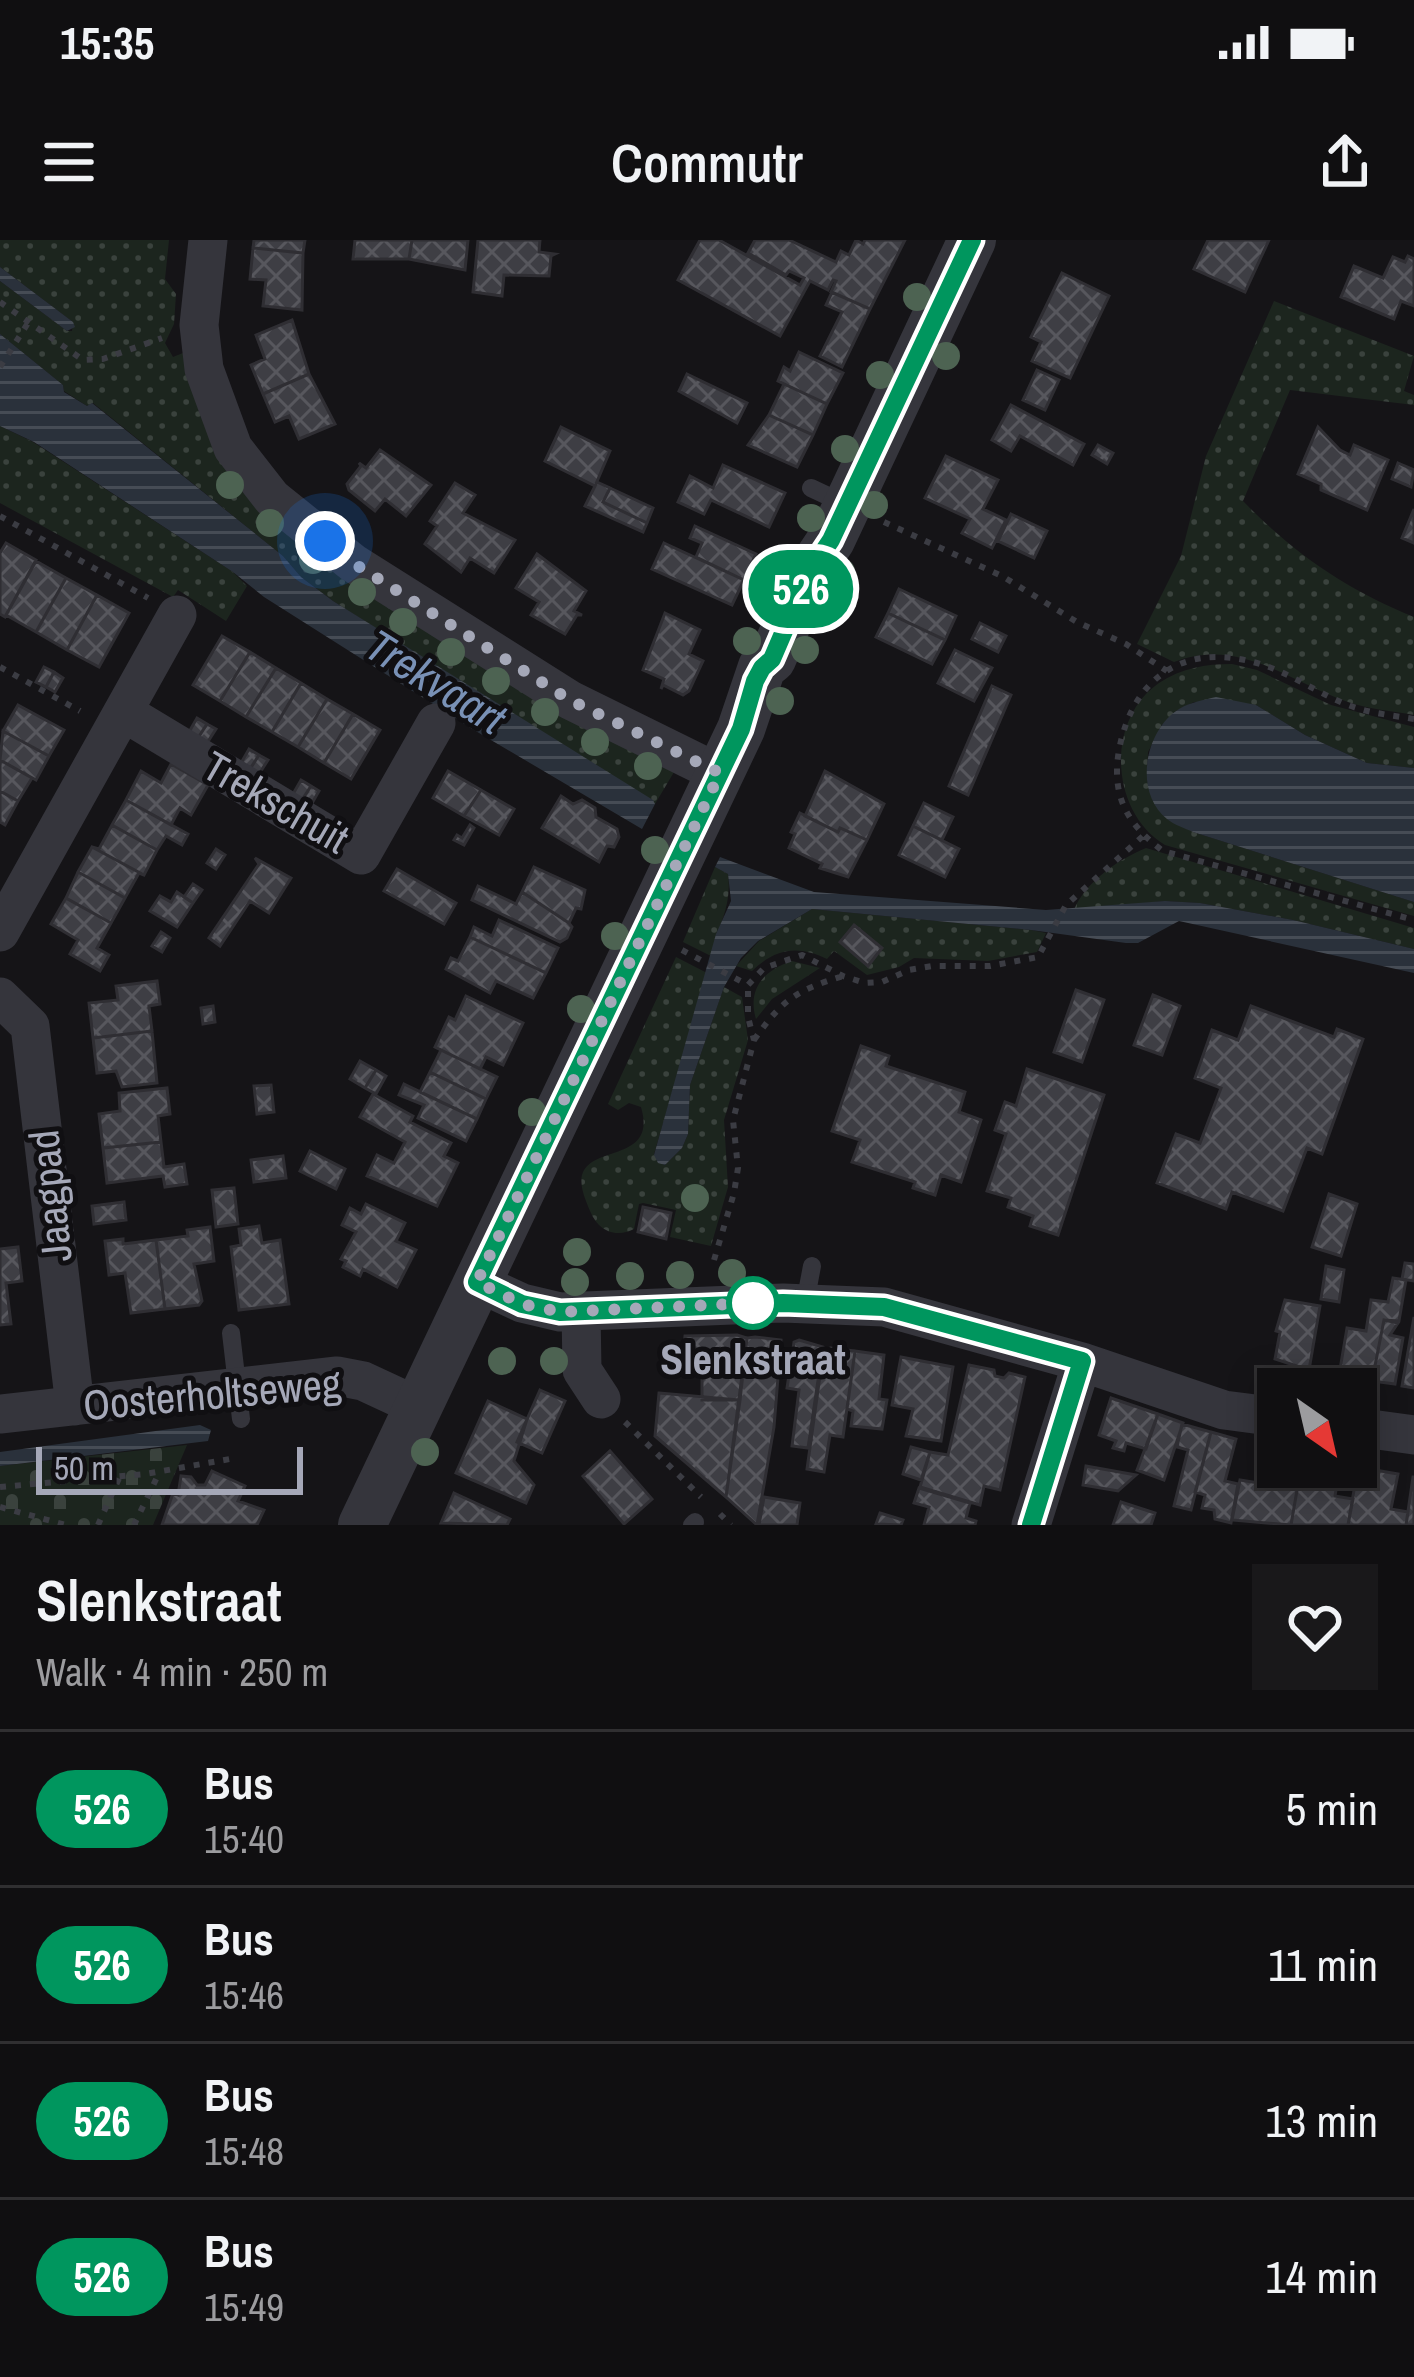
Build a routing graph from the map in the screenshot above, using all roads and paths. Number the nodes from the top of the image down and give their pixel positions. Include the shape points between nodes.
1 (208, 240) edge
2 (972, 240) edge
3 (0, 302) edge
4 (28, 323) junction
5 (199, 325) junction
6 (0, 367) edge
7 (846, 504) junction
8 (0, 516) edge
9 (177, 615) joint
10 (0, 667) edge
11 (1166, 671) junction
12 (1414, 719) edge
13 (120, 722) junction
14 (436, 723) dead end
15 (714, 799) junction
16 (1143, 836) junction
17 (1414, 920) edge
18 (0, 932) edge
19 (675, 947) dead end
20 (843, 976) junction
21 (744, 983) junction
22 (0, 997) edge
23 (754, 1040) junction
24 (714, 1260) dead end
25 (477, 1282) junction
26 (580, 1311) junction
27 (231, 1333) dead end
28 (1082, 1361) junction
29 (601, 1399) joint
30 (239, 1404) junction
31 (75, 1406) junction
32 (418, 1407) junction
33 (0, 1414) edge
34 (1257, 1414) edge
35 (1377, 1430) edge
36 (1414, 1435) edge
37 (230, 1459) dead end
38 (160, 1472) junction
39 (120, 1476) junction
40 (4, 1487) edge
41 (0, 1506) edge
42 (66, 1525) edge
43 (98, 1525) edge
44 (134, 1525) edge
45 (362, 1525) edge
46 (731, 1525) edge
47 (1030, 1525) edge

1 - 5 street
2 - 7 street
3 - 4 path
4 - 5 path via 83,360
4 - 6 path
5 - 15 street via 211,396 233,448 296,519
7 - 11 path via 1002,577
7 - 15 street via 755,681
8 - 9 path
9 - 13 street
10 - 13 path
11 - 12 path via 1224,656 1263,664 1360,709
11 - 16 path via 1138,694 1116,767 1123,810
13 - 14 street, Trekschuit via 361,854
13 - 18 street
15 - 25 street
16 - 17 path via 1163,851
16 - 20 path via 1066,904 1038,957 932,966 882,982
19 - 21 path
20 - 21 path via 802,955
20 - 23 path via 778,1005
21 - 23 path
22 - 31 street, Jaagpad via 30,1026
23 - 24 path via 733,1120 734,1193
25 - 26 street via 535,1308
25 - 32 street
26 - 28 street via 809,1285 928,1311
26 - 29 street via 582,1370
27 - 30 lane
28 - 34 street
28 - 47 street
29 - 46 path
30 - 31 street, Oosterholtseweg
30 - 32 street, Oosterholtseweg via 346,1376
31 - 33 street, Oosterholtseweg
32 - 45 street
35 - 36 street
37 - 38 path
38 - 39 path
38 - 44 path
39 - 40 path
39 - 43 path
40 - 41 path
41 - 42 path

